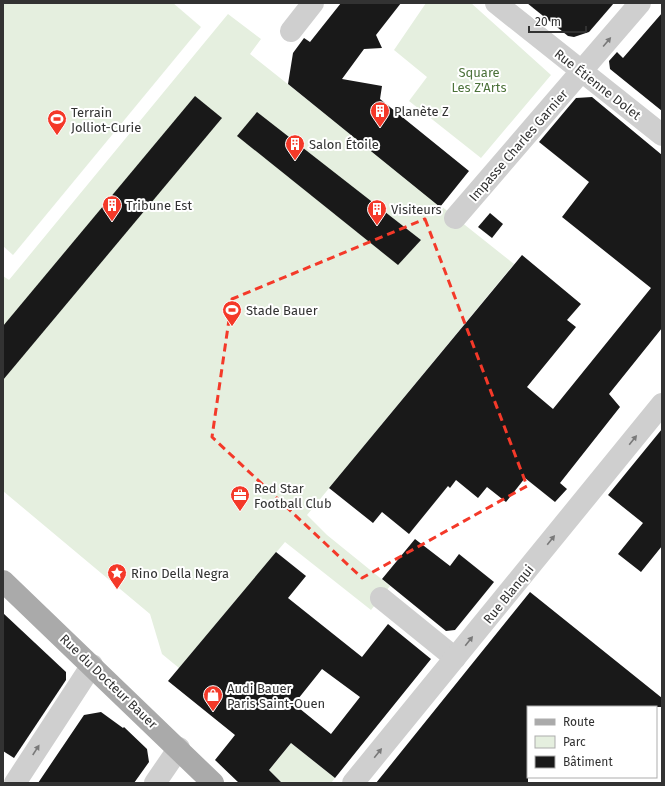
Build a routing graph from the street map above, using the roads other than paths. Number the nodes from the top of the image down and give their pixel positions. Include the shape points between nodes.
1 (313, 3) edge
2 (496, 3) edge
3 (640, 3) edge
4 (291, 32) dead end
5 (581, 72) junction
6 (662, 135) edge
7 (455, 218) dead end
8 (662, 404) edge
9 (3, 581) edge
10 (381, 598) dead end
11 (455, 658) junction
12 (92, 665) junction
13 (178, 748) junction
14 (15, 783) edge
15 (155, 783) edge
16 (213, 783) edge
17 (353, 783) edge

1 - 4 street
2 - 5 street, Rue Étienne Dolet
5 -> 3 street, Impasse Charles Garnier
5 - 6 street, Rue Étienne Dolet
5 - 7 street, Impasse Charles Garnier
11 -> 8 street, Rue Blanqui
9 - 12 main road, Rue du Docteur Bauer
10 - 11 street
17 -> 11 street, Rue Blanqui
12 - 13 main road, Rue du Docteur Bauer
14 -> 12 street
13 - 15 street
13 - 16 main road, Rue du Docteur Bauer

